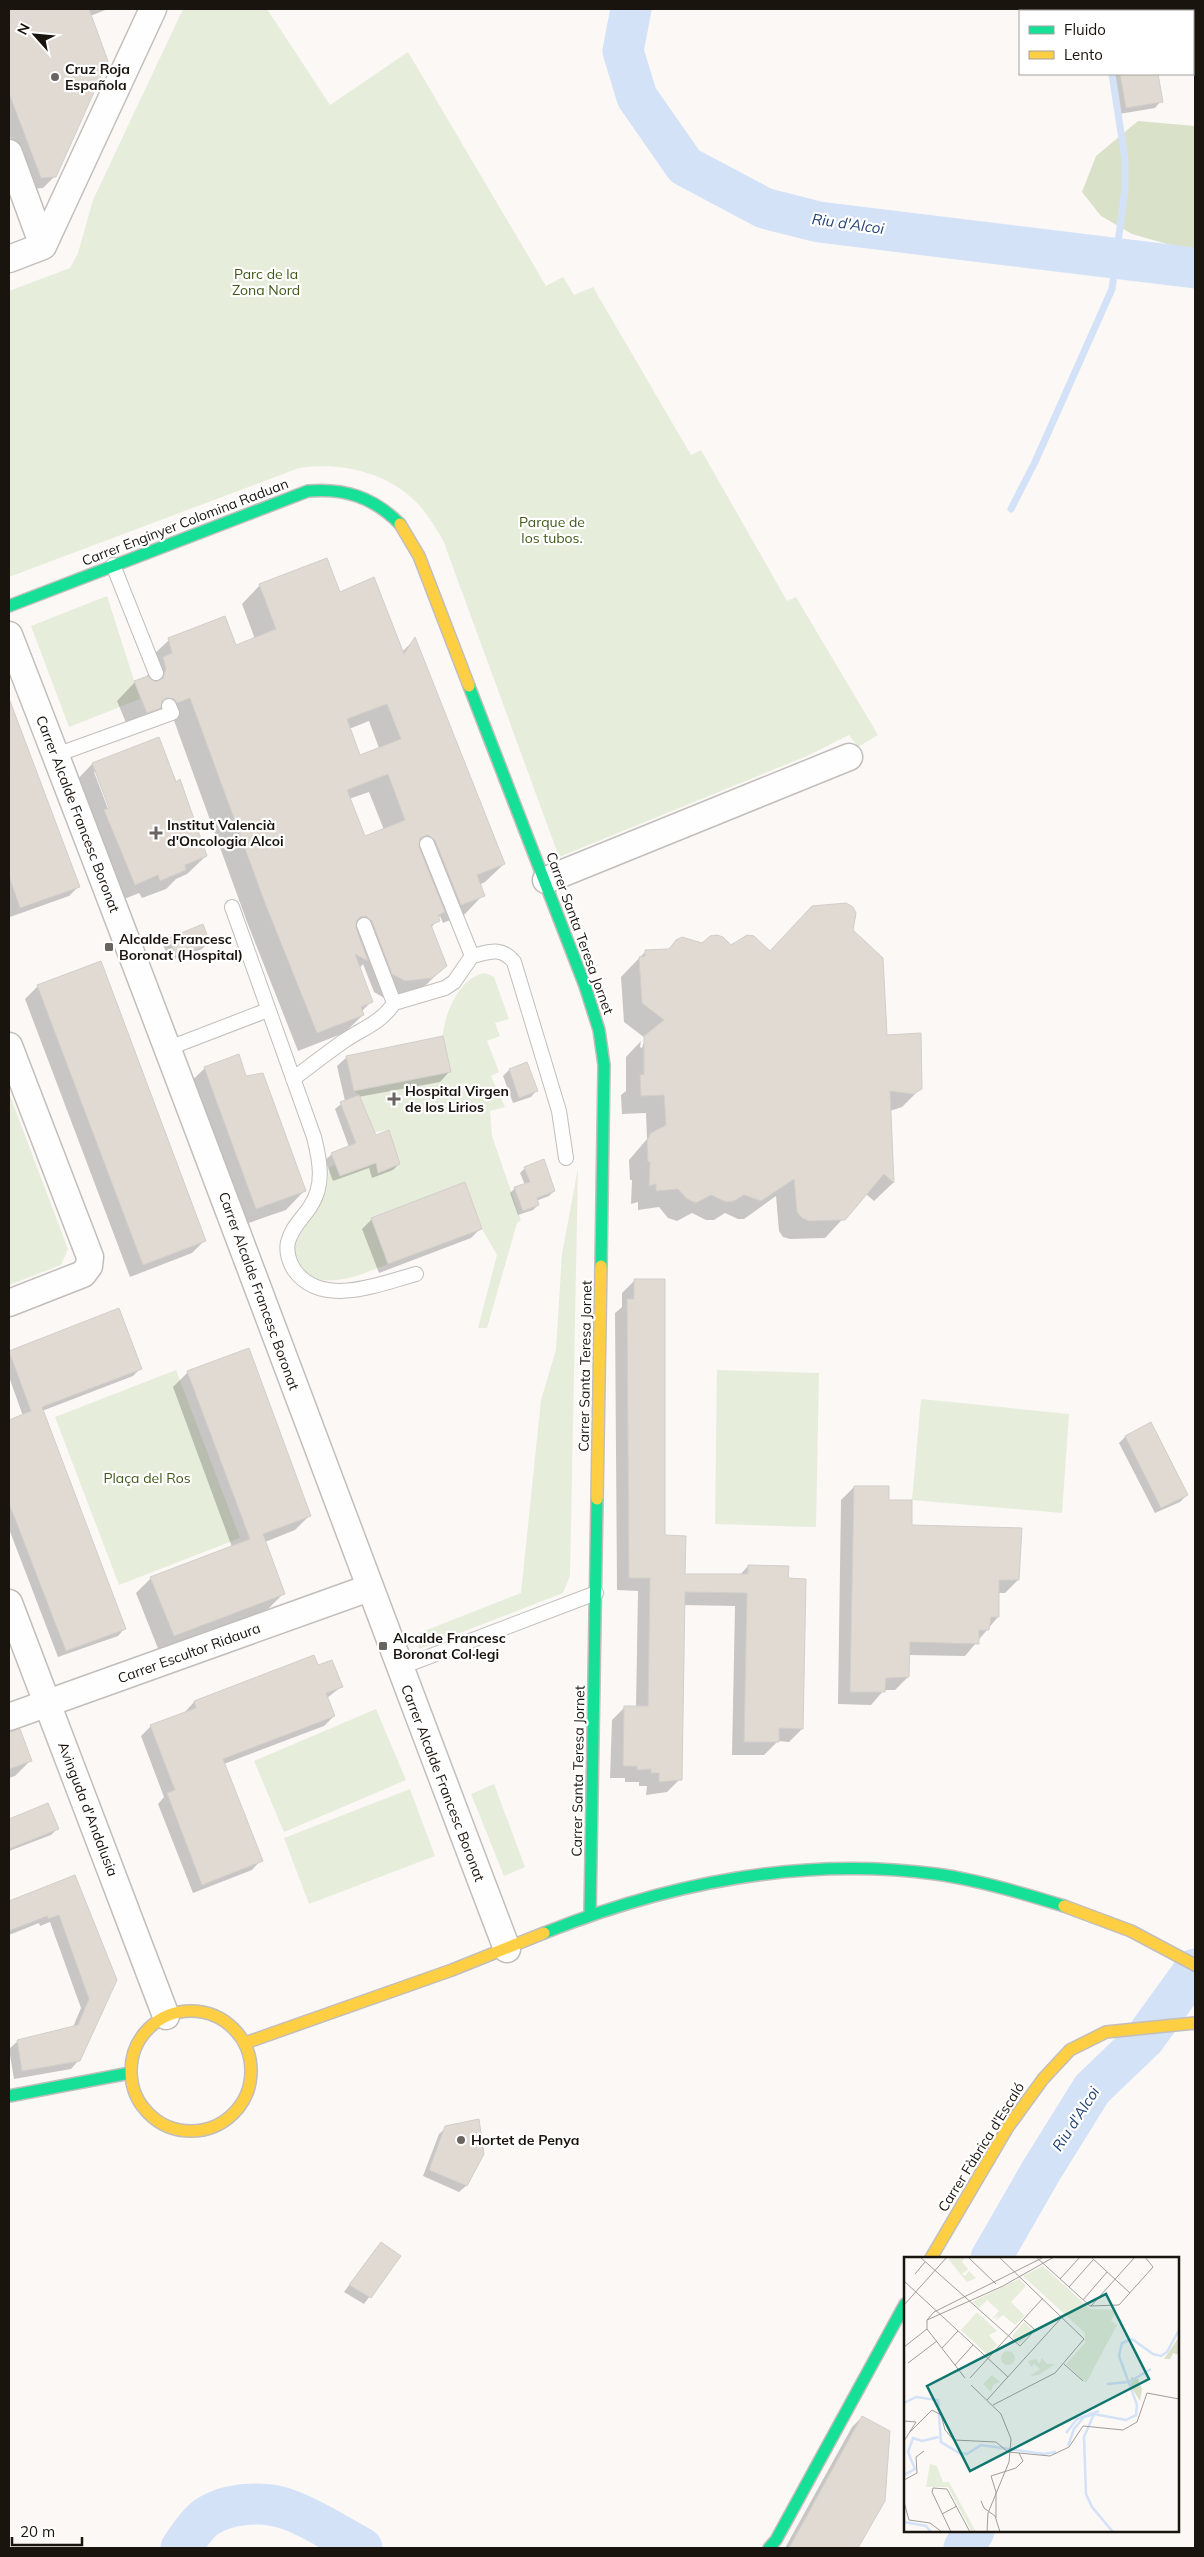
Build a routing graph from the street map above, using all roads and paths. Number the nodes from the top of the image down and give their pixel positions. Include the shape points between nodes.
1 (153, 9) edge
2 (9, 153) edge
3 (44, 246) junction
4 (9, 259) edge
5 (373, 501) joint
6 (113, 565) junction
7 (9, 606) edge
8 (9, 635) edge
9 (156, 673) dead end
10 (170, 706) dead end
11 (56, 755) junction
12 (848, 756) dead end
13 (427, 844) dead end
14 (546, 880) junction
15 (232, 907) dead end
16 (364, 925) dead end
17 (472, 956) junction
18 (394, 1003) junction
19 (268, 1010) junction
20 (9, 1046) edge
21 (169, 1048) junction
22 (293, 1078) junction
23 (566, 1158) dead end
24 (416, 1274) dead end
25 (9, 1302) edge
26 (369, 1588) junction
27 (596, 1593) junction
28 (9, 1603) edge
29 (399, 1668) junction
30 (48, 1702) junction
31 (9, 1717) edge
32 (590, 1916) junction
33 (507, 1949) junction
34 (1195, 1965) edge
35 (166, 2016) junction
36 (1195, 2024) edge
37 (245, 2043) junction
38 (130, 2073) junction
39 (9, 2096) edge
40 (932, 2257) edge
41 (904, 2306) edge
42 (772, 2544) edge

1 - 3 street
2 - 3 street
3 - 4 street
5 - 6 street, Carrer Enginyer Colomina Raduan via 340,489 308,491
5 - 14 street, Carrer Santa Teresa Jornet via 396,518 412,539
6 - 7 street, Carrer Enginyer Colomina Raduan
6 - 9 lane
8 - 11 street, Carrer Alcalde Francesc Boronat
10 - 11 lane via 172,713
11 - 21 street, Carrer Alcalde Francesc Boronat
12 - 14 street
13 - 17 lane
14 - 27 street, Carrer Santa Teresa Jornet via 591,1004 604,1065
15 - 19 lane
16 - 18 lane
17 - 18 lane via 454,982 445,988
17 - 23 lane via 496,950 514,962 559,1111
18 - 22 lane via 373,1026 353,1035
19 - 21 lane
19 - 22 lane
20 - 25 street via 90,1257 83,1274
21 - 26 street, Carrer Alcalde Francesc Boronat
22 - 24 lane via 321,1164 321,1178 311,1206 287,1244 291,1266 300,1278 312,1285 341,1292
26 - 29 street, Carrer Alcalde Francesc Boronat
26 - 30 street, Carrer Escultor Ridaura
27 - 29 lane
27 - 32 street, Carrer Santa Teresa Jornet
28 - 30 street, Avinguda d'Andalusia
29 - 33 street, Carrer Alcalde Francesc Boronat
30 - 31 street, Carrer Escultor Ridaura
30 - 35 street, Avinguda d'Andalusia
32 - 33 street
32 - 34 street via 672,1890 748,1874 796,1870 929,1874 978,1883 1086,1913 1149,1939
33 - 37 street
35 - 37 street via 180,2011 211,2013 225,2020
35 - 38 street via 150,2026 139,2041
36 - 40 street, Carrer Fàbrica d'Escaló via 1115,2031 1098,2035 1070,2050 1043,2078 1004,2134
37 - 38 street via 252,2071 250,2086 226,2121 206,2129 185,2131 159,2122 140,2103
38 - 39 street
41 - 42 street

